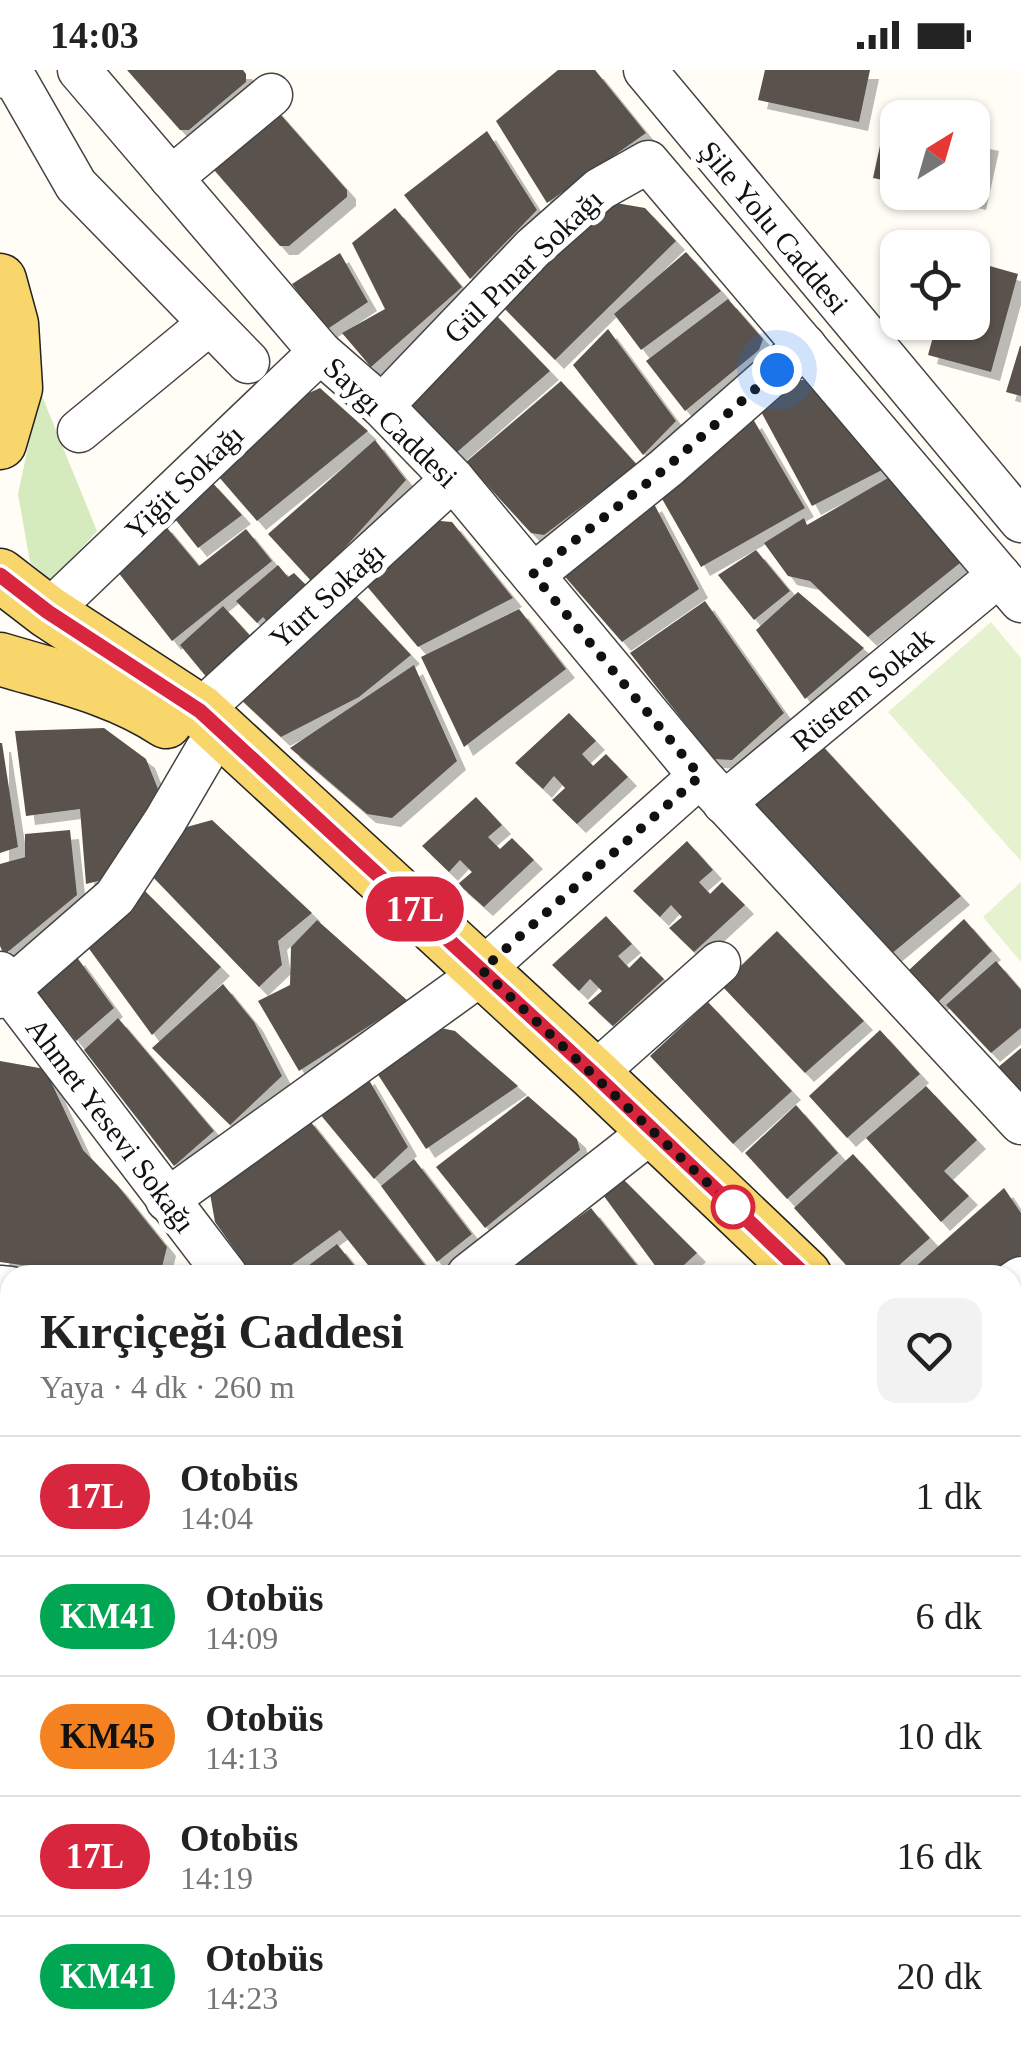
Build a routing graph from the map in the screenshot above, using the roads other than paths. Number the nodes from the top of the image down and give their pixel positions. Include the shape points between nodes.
1 (79, 70) edge
2 (644, 70) edge
3 (0, 74) edge
4 (679, 87) edge
5 (272, 95) dead end
6 (171, 178) junction
7 (0, 280) edge
8 (210, 323) junction
9 (805, 346) junction
10 (320, 352) junction
11 (248, 362) dead end
12 (382, 406) junction
13 (79, 431) dead end
14 (0, 442) edge
15 (453, 479) junction
16 (1021, 521) edge
17 (533, 574) junction
18 (0, 575) edge
19 (1010, 588) edge
20 (48, 612) junction
21 (0, 658) edge
22 (204, 730) junction
23 (712, 789) junction
24 (719, 962) dead end
25 (474, 977) junction
26 (3, 987) edge
27 (594, 1074) junction
28 (1021, 1123) edge
29 (638, 1142) junction
30 (168, 1200) junction
31 (218, 1265) edge
32 (481, 1265) edge
33 (762, 1265) edge
34 (795, 1265) edge

1 - 6 street, Saygı Caddesi
2 - 4 street, Şile Yolu Caddesi
3 - 8 street via 28,98 76,185
4 - 16 street, Şile Yolu Caddesi
5 - 6 street
6 - 10 street, Saygı Caddesi
7 - 14 main road via 12,324 16,388
8 - 11 street
8 - 13 street
9 - 12 street, Gül Pınar Sokağı via 648,162 600,189 533,248
9 - 17 street
9 - 19 street, Gül Pınar Sokağı
10 - 12 street, Saygı Caddesi
10 - 20 street, Yiğit Sokağı
12 - 15 street, Saygı Caddesi
15 - 17 street, Saygı Caddesi
15 - 22 street, Yurt Sokağı
17 - 23 street, Saygı Caddesi
18 - 20 main road
19 - 23 street, Rüstem Sokak
20 - 22 main road
21 - 22 main road
22 - 25 main road
22 - 26 street, Yurt Sokağı via 165,821 116,896
23 - 25 street, Rüstem Sokak
23 - 28 street, Saygı Caddesi
24 - 27 street
25 - 27 main road
25 - 29 main road
25 - 30 street, Rüstem Sokak
26 - 30 street, Ahmet Yesevi Sokağı
27 - 34 main road
29 - 32 street
29 - 33 main road
30 - 31 street, Ahmet Yesevi Sokağı

